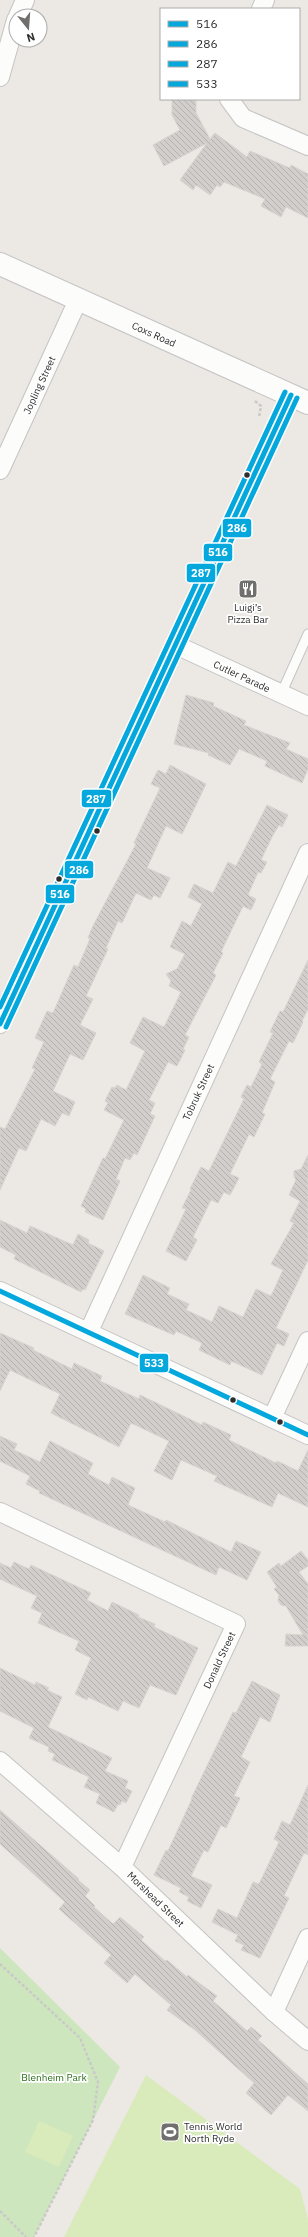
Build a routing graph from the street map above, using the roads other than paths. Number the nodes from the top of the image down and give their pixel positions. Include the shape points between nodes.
1 (8, 45) edge
2 (0, 77) edge
3 (230, 100) edge
4 (308, 146) edge
5 (0, 264) edge
6 (78, 300) junction
7 (300, 399) edge
8 (0, 470) edge
9 (308, 634) edge
10 (176, 645) junction
11 (281, 694) junction
12 (308, 706) edge
13 (308, 853) edge
14 (0, 1024) edge
15 (0, 1291) edge
16 (89, 1331) junction
17 (308, 1341) edge
18 (272, 1418) junction
19 (308, 1435) edge
20 (0, 1512) edge
21 (0, 1761) edge
22 (122, 1867) junction
23 (308, 1938) edge
24 (274, 2012) junction
25 (308, 2041) edge

1 - 2 street
3 - 4 street via 243,118
5 - 6 street, Coxs Road
6 - 7 street, Coxs Road
6 - 8 street, Jopling Street
7 - 10 street
9 - 11 lane
10 - 11 street, Cutler Parade
10 - 14 street
11 - 12 street, Cutler Parade
13 - 16 street, Tobruk Street
15 - 16 street
16 - 18 street
17 - 18 street
18 - 19 street
20 - 22 street, Donald Street via 236,1624
21 - 22 street, Morshead Street
22 - 24 street, Morshead Street
23 - 24 street
24 - 25 street, Morshead Street

